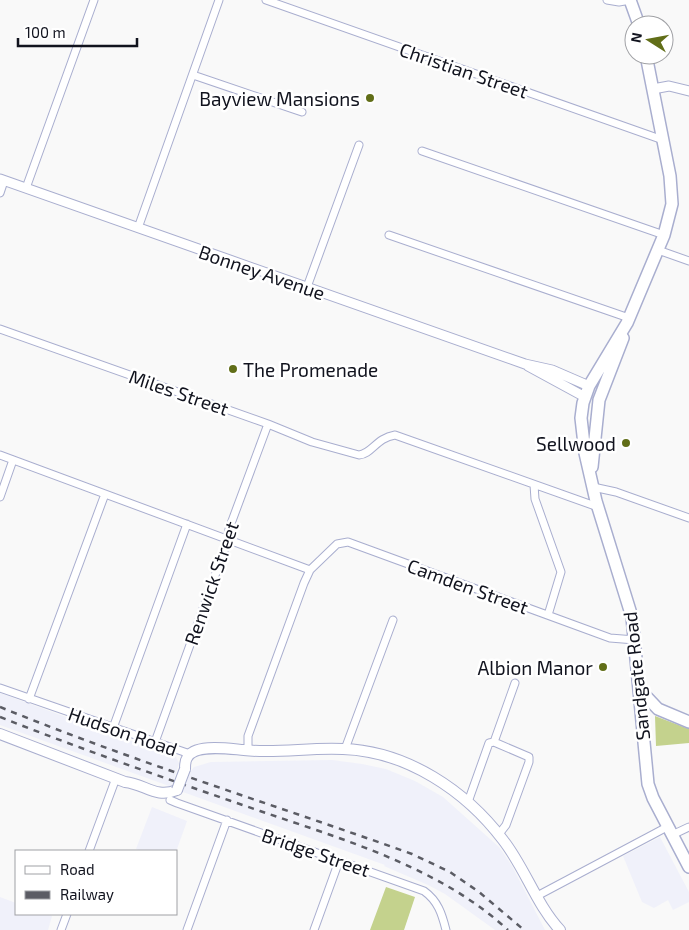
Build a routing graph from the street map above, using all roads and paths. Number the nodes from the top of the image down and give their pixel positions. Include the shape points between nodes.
1 (94, 0) edge
2 (220, 0) edge
3 (266, 0) edge
4 (607, 0) edge
5 (630, 0) edge
6 (635, 15) edge
7 (648, 65) edge
8 (193, 75) junction
9 (654, 89) junction
10 (689, 91) edge
11 (302, 112) dead end
12 (663, 140) junction
13 (359, 145) dead end
14 (422, 151) dead end
15 (2, 180) edge
16 (26, 188) junction
17 (0, 193) edge
18 (138, 228) junction
19 (389, 235) dead end
20 (664, 235) junction
21 (658, 250) junction
22 (689, 261) edge
23 (307, 288) junction
24 (628, 321) junction
25 (0, 329) edge
26 (587, 391) junction
27 (600, 396) junction
28 (268, 424) junction
29 (0, 455) edge
30 (14, 460) junction
31 (592, 484) junction
32 (534, 485) junction
33 (105, 494) junction
34 (0, 497) edge
35 (598, 508) junction
36 (689, 518) edge
37 (187, 524) junction
38 (227, 539) junction
39 (310, 570) junction
40 (548, 615) junction
41 (393, 620) dead end
42 (635, 640) junction
43 (515, 683) dead end
44 (0, 688) edge
45 (640, 690) junction
46 (29, 699) junction
47 (689, 722) edge
48 (113, 728) junction
49 (0, 734) edge
50 (155, 742) junction
51 (494, 742) junction
52 (345, 749) junction
53 (248, 751) junction
54 (192, 756) junction
55 (120, 780) junction
56 (177, 790) junction
57 (170, 800) junction
58 (468, 802) junction
59 (227, 820) junction
60 (689, 827) edge
61 (670, 831) junction
62 (498, 834) junction
63 (89, 850) edge
64 (339, 860) junction
65 (689, 867) edge
66 (537, 896) junction
67 (67, 915) edge
68 (444, 928) edge
69 (61, 930) edge
70 (187, 930) edge
71 (314, 930) edge
72 (560, 930) edge

1 - 16 street
2 - 8 street
3 - 12 street, Christian Street
4 - 5 street
5 - 6 highway
7 - 9 highway, Sandgate Road
8 - 11 street
8 - 18 street
9 - 10 street via 672,86
9 - 12 highway, Sandgate Road
12 - 20 highway, Sandgate Road via 672,196
13 - 23 street
14 - 20 street
15 - 16 street, Bonney Avenue
15 - 17 street
16 - 18 street, Bonney Avenue
18 - 23 street, Bonney Avenue
19 - 24 street
20 - 21 highway, Sandgate Road
21 - 22 street
21 - 24 highway, Sandgate Road
23 - 26 street, Bonney Avenue via 525,364
24 - 26 highway, Sandgate Road
24 - 27 highway, Sandgate Road
25 - 28 street, Miles Street
26 - 27 highway
26 - 31 highway, Sandgate Road via 581,427
27 - 31 highway, Sandgate Road
28 - 32 street, Miles Street via 359,456 385,437 395,435
28 - 38 street, Renwick Street
29 - 30 street
30 - 33 street
30 - 34 street
31 - 35 highway, Sandgate Road
31 - 36 street
32 - 35 street
32 - 40 street via 536,501 561,572
33 - 37 street
33 - 46 street
35 - 42 highway, Sandgate Road via 632,617
37 - 38 street
37 - 48 street
38 - 39 street
38 - 50 street, Renwick Street
39 - 40 street, Camden Street via 337,544 348,542
39 - 53 street via 248,736
40 - 42 street, Camden Street via 610,638
41 - 52 street
42 - 45 highway, Sandgate Road
43 - 51 street
44 - 46 street, Hudson Road
45 - 47 highway via 658,709
45 - 61 highway, Sandgate Road via 648,784
46 - 48 street, Hudson Road
48 - 50 street, Hudson Road
49 - 55 main road, Bridge Street
50 - 54 street, Hudson Road
51 - 58 street via 488,745
51 - 62 street via 530,759 507,822
52 - 53 main road, Hudson Road
52 - 58 main road, Hudson Road via 410,765 429,774
53 - 54 main road, Hudson Road via 203,748
54 - 56 main road, bridge via 186,759
55 - 56 main road, Bridge Street via 162,793
55 - 57 main road, Bridge Street via 145,794
55 - 63 street
56 - 57 main road via 176,796
57 - 59 street, Bridge Street
58 - 62 main road, Hudson Road
59 - 64 street, Bridge Street
59 - 70 street
60 - 61 street
61 - 65 highway, Sandgate Road
61 - 66 street
62 - 66 main road, Hudson Road
64 - 68 street, Bridge Street via 424,891 437,905
64 - 71 street
66 - 72 main road, Hudson Road
67 - 69 street

